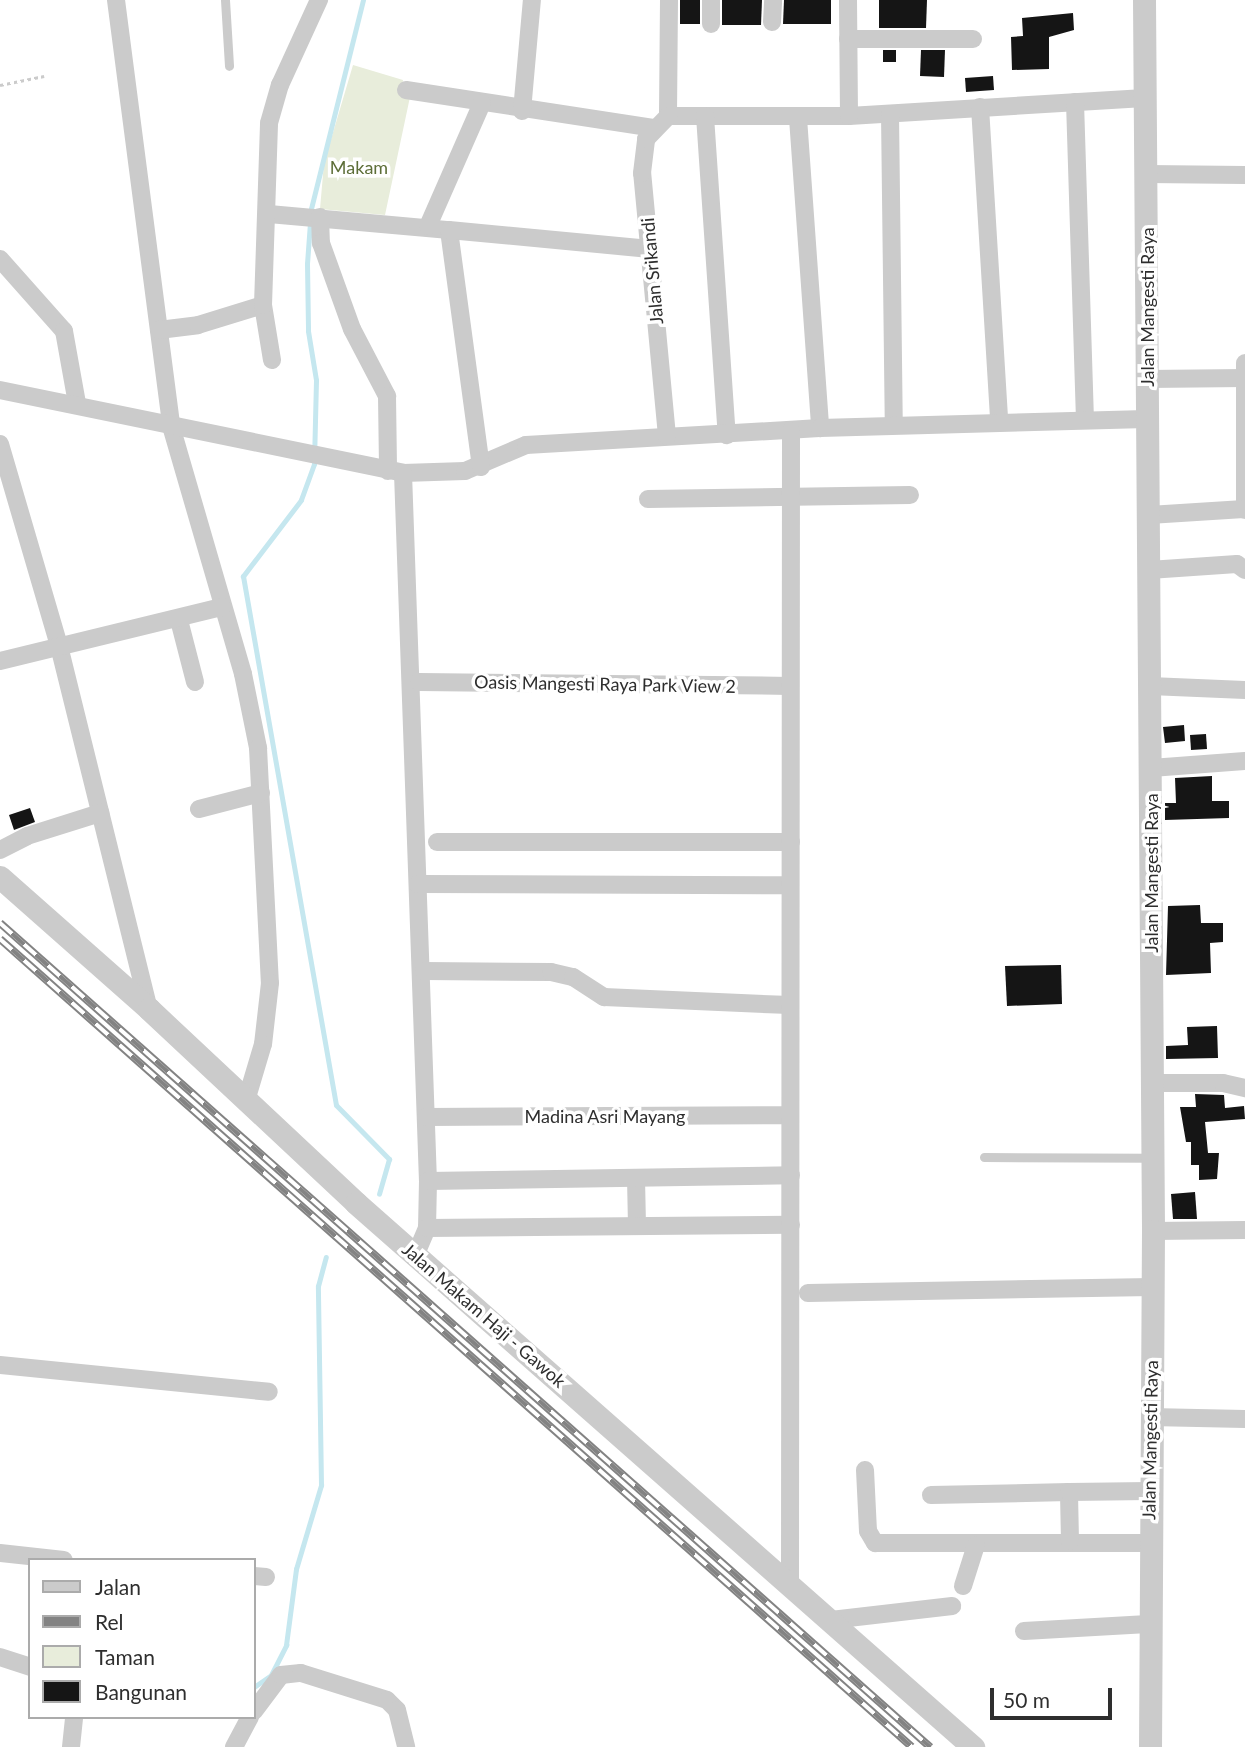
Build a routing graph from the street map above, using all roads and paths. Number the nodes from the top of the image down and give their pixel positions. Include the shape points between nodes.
1 (116, 0) edge
2 (225, 0) edge
3 (319, 0) edge
4 (532, 0) edge
5 (668, 0) edge
6 (711, 0) edge
7 (773, 0) edge
8 (848, 0) edge
9 (1144, 0) edge
10 (772, 22) dead end
11 (711, 24) dead end
12 (849, 39) junction
13 (973, 39) dead end
14 (229, 66) dead end
15 (44, 75) dead end
16 (0, 85) edge
17 (406, 90) dead end
18 (1144, 98) junction
19 (1076, 102) junction
20 (482, 103) junction
21 (980, 107) junction
22 (522, 111) junction
23 (890, 114) junction
24 (668, 116) junction
25 (705, 116) junction
26 (849, 116) junction
27 (798, 118) junction
28 (653, 128) junction
29 (1147, 174) junction
30 (1245, 175) edge
31 (269, 214) junction
32 (314, 217) junction
33 (428, 226) junction
34 (449, 230) junction
35 (650, 249) junction
36 (0, 259) edge
37 (263, 305) junction
38 (159, 330) junction
39 (272, 360) dead end
40 (1244, 373) edge
41 (1147, 379) junction
42 (0, 390) edge
43 (77, 403) junction
44 (1146, 419) junction
45 (1085, 420) junction
46 (999, 421) junction
47 (894, 425) junction
48 (171, 426) junction
49 (820, 428) junction
50 (791, 431) junction
51 (727, 435) junction
52 (667, 436) junction
53 (0, 444) edge
54 (1245, 465) edge
55 (481, 467) junction
56 (396, 472) junction
57 (910, 495) dead end
58 (791, 496) junction
59 (648, 499) dead end
60 (1244, 509) edge
61 (1149, 515) junction
62 (1149, 570) junction
63 (1245, 570) edge
64 (222, 607) junction
65 (179, 620) junction
66 (59, 646) junction
67 (0, 661) edge
68 (195, 682) dead end
69 (419, 682) dead end
70 (790, 686) junction
71 (1150, 686) junction
72 (1245, 690) edge
73 (1245, 761) edge
74 (1151, 768) junction
75 (261, 793) junction
76 (199, 809) dead end
77 (100, 813) junction
78 (437, 842) dead end
79 (790, 842) junction
80 (0, 850) edge
81 (0, 877) edge
82 (418, 884) junction
83 (790, 885) junction
84 (424, 971) dead end
85 (790, 1005) junction
86 (149, 1009) junction
87 (1152, 1083) junction
88 (1245, 1088) edge
89 (246, 1101) junction
90 (784, 1115) dead end
91 (426, 1116) junction
92 (984, 1157) dead end
93 (1152, 1158) junction
94 (791, 1175) junction
95 (636, 1178) junction
96 (428, 1181) junction
97 (791, 1225) junction
98 (637, 1226) junction
99 (427, 1228) junction
100 (1245, 1230) edge
101 (1153, 1231) junction
102 (416, 1254) junction
103 (1152, 1287) junction
104 (808, 1293) dead end
105 (0, 1365) edge
106 (269, 1392) dead end
107 (1150, 1417) junction
108 (1245, 1419) edge
109 (865, 1470) dead end
110 (1149, 1491) junction
111 (1069, 1492) junction
112 (932, 1495) dead end
113 (1070, 1541) junction
114 (1149, 1543) junction
115 (976, 1545) junction
116 (0, 1553) edge
117 (46, 1558) edge
118 (790, 1583) junction
119 (963, 1587) dead end
120 (953, 1606) dead end
121 (831, 1620) junction
122 (1148, 1624) junction
123 (1024, 1631) dead end
124 (0, 1657) edge
125 (28, 1666) edge
126 (258, 1692) edge
127 (74, 1719) edge
128 (249, 1719) edge
129 (71, 1747) edge
130 (234, 1747) edge
131 (406, 1747) edge
132 (973, 1747) edge
133 (1150, 1747) edge

1 - 38 street
2 - 14 lane
3 - 31 street via 272,107 267,150
4 - 22 street
5 - 24 street
6 - 11 street
7 - 10 street
8 - 12 street
9 - 18 street, Jalan Mangesti Raya
12 - 13 street
12 - 26 street
15 - 16 path
17 - 20 street
18 - 19 street
18 - 29 street, Jalan Mangesti Raya
19 - 21 street
19 - 45 street
20 - 22 street
20 - 33 street
21 - 23 street
21 - 46 street
22 - 28 street
23 - 26 street
23 - 47 street
24 - 25 street
24 - 28 street
25 - 27 street
25 - 51 street
26 - 27 street
27 - 49 street
28 - 35 street, Jalan Srikandi via 643,151
29 - 30 street
29 - 41 street, Jalan Mangesti Raya
31 - 32 street
31 - 37 street
32 - 33 street
32 - 56 street via 352,328 387,396
33 - 34 street
34 - 35 street
34 - 55 street
35 - 52 street, Jalan Srikandi
36 - 43 street via 64,331
37 - 38 street via 198,325
37 - 39 street
38 - 48 street
40 - 41 street
40 - 54 street
41 - 44 street, Jalan Mangesti Raya
42 - 43 street
43 - 48 street
44 - 45 street
44 - 61 street, Jalan Mangesti Raya
45 - 46 street
46 - 47 street
47 - 49 street
48 - 56 street
48 - 64 street
49 - 50 street
50 - 51 street
50 - 58 street
51 - 52 street
52 - 55 street via 519,446
53 - 66 street
54 - 60 street
55 - 56 street
56 - 82 street
57 - 58 street
58 - 59 street
58 - 70 street
60 - 61 street
61 - 62 street, Jalan Mangesti Raya
62 - 63 street via 1237,564
62 - 71 street, Jalan Mangesti Raya
64 - 65 street
64 - 75 street via 252,710
65 - 66 street
65 - 68 street
66 - 67 street
66 - 77 street
69 - 70 street, Oasis Mangesti Raya Park View 2
70 - 79 street
71 - 72 street
71 - 74 street, Jalan Mangesti Raya
73 - 74 street
74 - 87 street, Jalan Mangesti Raya
75 - 76 street
75 - 89 street via 270,983 263,1045
77 - 80 street via 27,836
77 - 86 street
78 - 79 street
79 - 83 street
81 - 86 street, Jalan Makam Haji - Gawok
82 - 83 street
82 - 91 street
83 - 85 street
84 - 85 street via 551,972 572,977 604,997
85 - 94 street
86 - 89 street, Jalan Makam Haji - Gawok
87 - 88 street via 1223,1083
87 - 93 street, Jalan Mangesti Raya
89 - 102 street, Jalan Makam Haji - Gawok
90 - 91 street, Madina Asri Mayang
91 - 96 street
92 - 93 lane
93 - 101 street, Jalan Mangesti Raya
94 - 95 street
94 - 97 street
95 - 96 street
95 - 98 street
96 - 99 street
97 - 98 street
97 - 118 street
98 - 99 street
99 - 102 street
100 - 101 street
101 - 103 street, Jalan Mangesti Raya
102 - 118 street, Jalan Makam Haji - Gawok
103 - 104 street
103 - 107 street, Jalan Mangesti Raya
105 - 106 street
107 - 108 street
107 - 110 street, Jalan Mangesti Raya
109 - 115 street via 872,1541
110 - 111 street
110 - 114 street, Jalan Mangesti Raya
111 - 112 street
111 - 113 street
113 - 114 street
113 - 115 street
114 - 122 street, Jalan Mangesti Raya
115 - 119 street
116 - 117 street
118 - 121 street, Jalan Makam Haji - Gawok
120 - 121 street
121 - 132 street, Jalan Makam Haji - Gawok
122 - 123 street
122 - 133 street, Jalan Mangesti Raya
124 - 125 street
126 - 131 street via 289,1672 350,1685 394,1705
127 - 129 street
128 - 130 street

